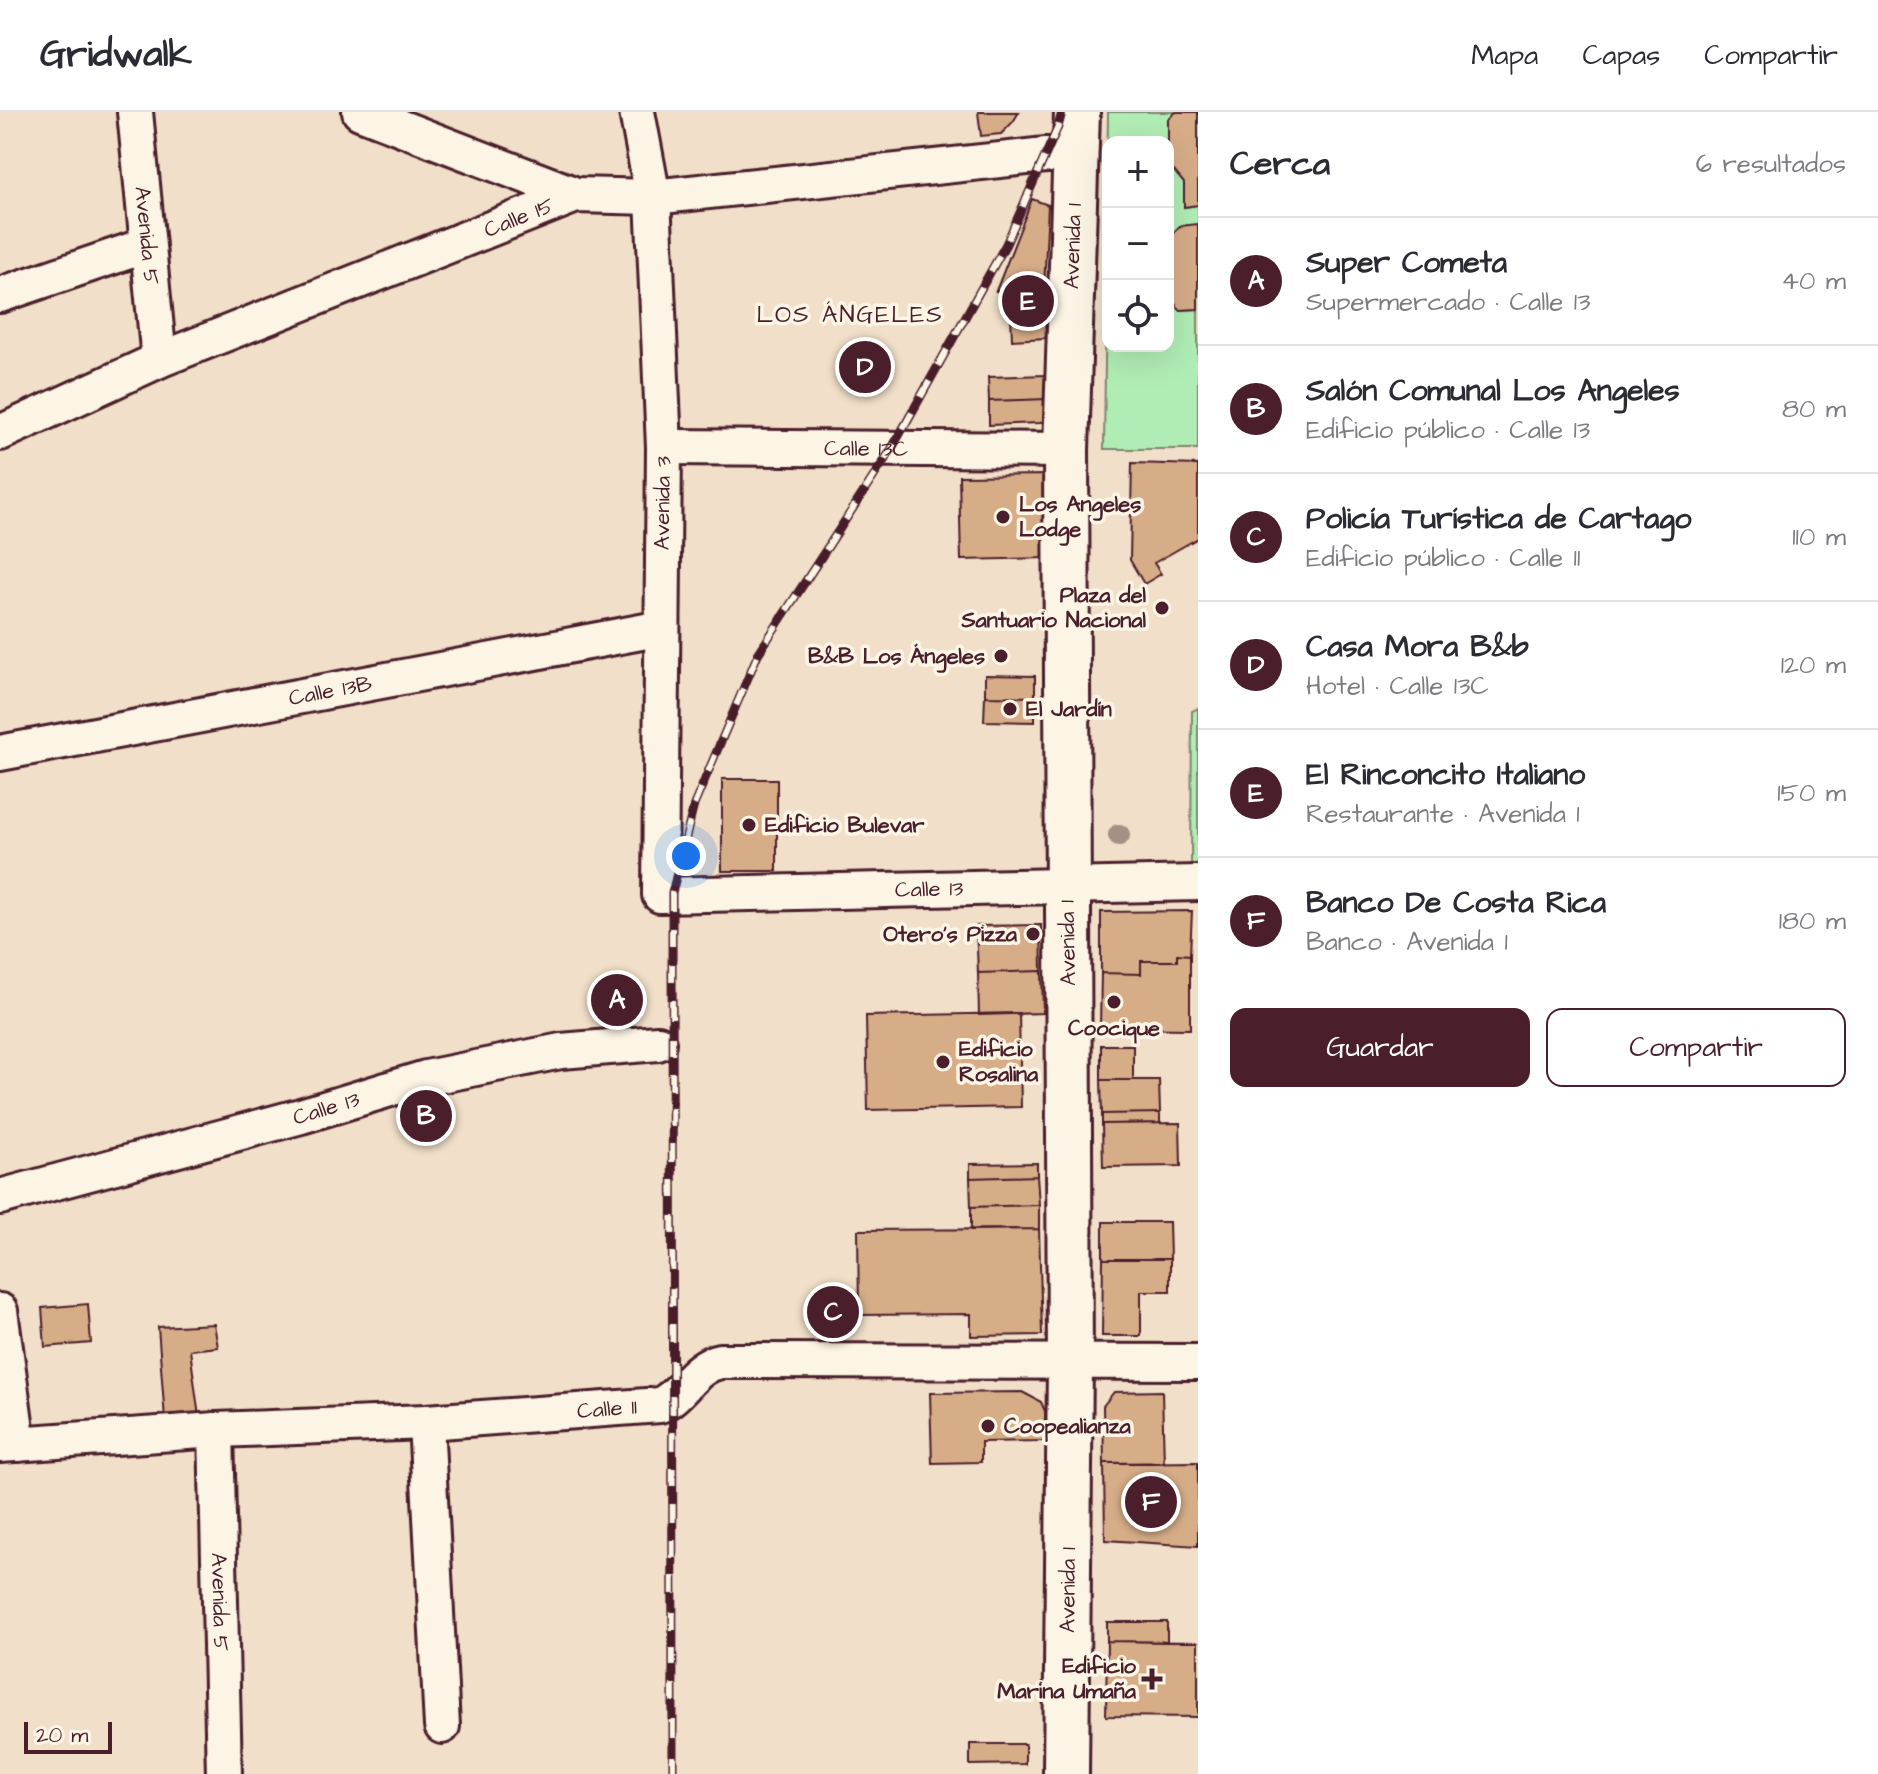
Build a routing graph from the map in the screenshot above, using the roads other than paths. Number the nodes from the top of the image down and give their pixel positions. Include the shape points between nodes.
1 (135, 112) edge
2 (360, 112) edge
3 (637, 112) edge
4 (1077, 112) edge
5 (1074, 155) junction
6 (504, 167) junction
7 (576, 195) junction
8 (653, 197) junction
9 (503, 224) junction
10 (147, 245) junction
11 (0, 295) edge
12 (159, 360) junction
13 (0, 433) edge
14 (664, 447) junction
15 (1066, 450) junction
16 (662, 628) junction
17 (0, 753) edge
18 (1198, 883) edge
19 (1067, 884) junction
20 (660, 895) joint
21 (658, 1043) dead end
22 (0, 1197) edge
23 (0, 1311) edge
24 (1198, 1362) edge
25 (1070, 1363) junction
26 (426, 1422) junction
27 (216, 1430) junction
28 (9, 1444) edge
29 (442, 1726) dead end
30 (224, 1774) edge
31 (1066, 1774) edge

1 - 10 street, Avenida 5
2 - 6 street
3 - 8 street, Avenida 3
4 - 5 main road, Avenida 1
5 - 8 street, Calle 15
5 - 15 main road, Avenida 1
6 - 7 street
6 - 9 street
7 - 8 street, Calle 15
7 - 9 street, Calle 15
8 - 14 street, Avenida 3
9 - 12 street, Calle 15
10 - 11 street
10 - 12 street, Avenida 5
12 - 13 street, Calle 15
14 - 15 street, Calle 13C
14 - 16 street, Avenida 3
15 - 19 main road, Avenida 1
16 - 17 street, Calle 13B
16 - 20 street, Avenida 3
18 - 19 street, Calle 13
19 - 20 street, Calle 13
19 - 25 main road, Avenida 1
21 - 22 street, Calle 13 via 561,1051 426,1078
23 - 28 street
24 - 25 street, Calle 11
25 - 26 street, Calle 11 via 720,1361 709,1363 660,1405
25 - 31 main road, Avenida 1
26 - 27 street, Calle 11
26 - 29 street
27 - 28 street, Calle 11
27 - 30 street, Avenida 5

